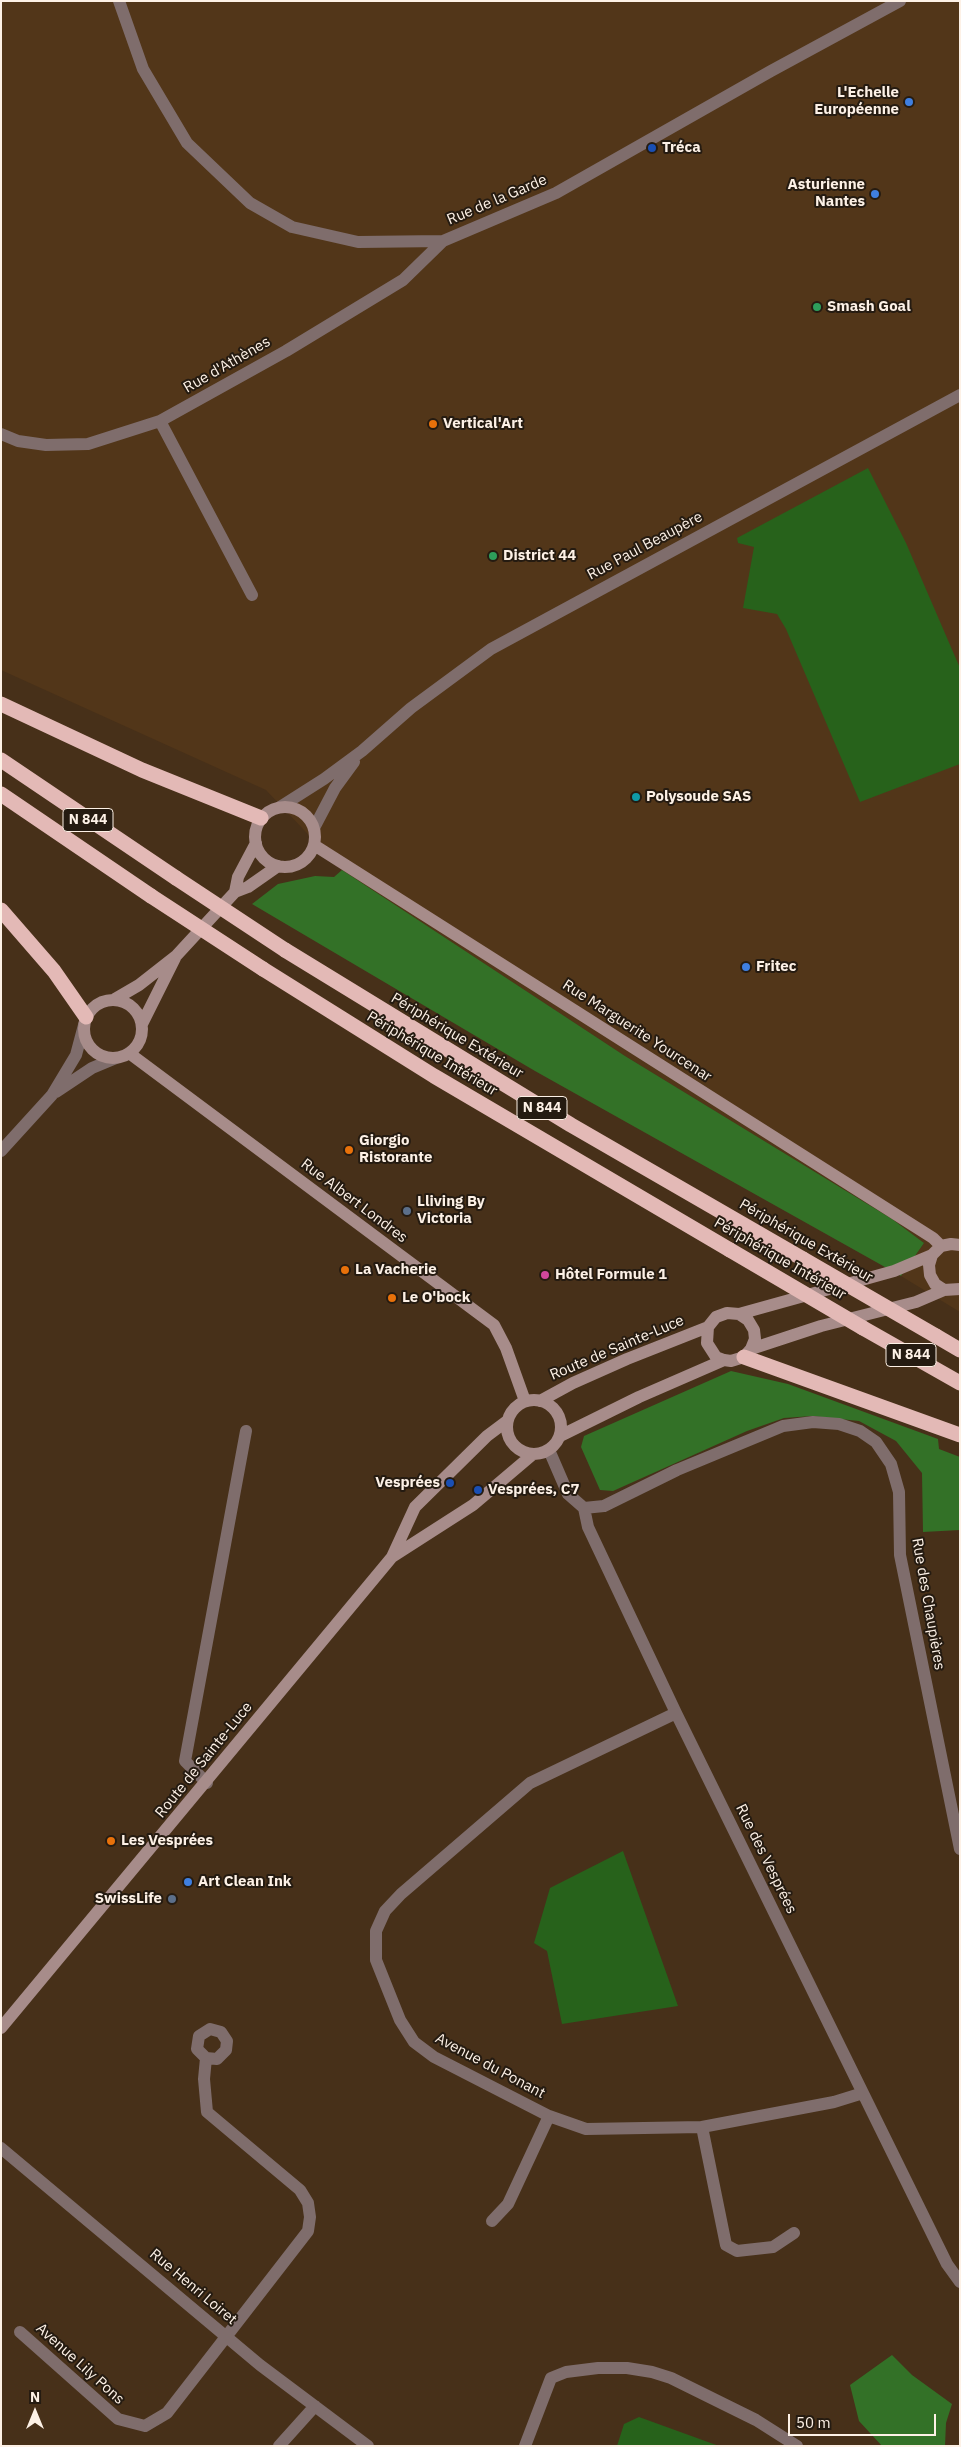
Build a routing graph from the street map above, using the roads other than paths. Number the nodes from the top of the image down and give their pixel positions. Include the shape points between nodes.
1 (119, 1) edge
2 (900, 1) edge
3 (442, 240) junction
4 (960, 395) edge
5 (160, 421) junction
6 (1, 434) edge
7 (252, 595) dead end
8 (1, 704) edge
9 (362, 752) junction
10 (1, 760) edge
11 (1, 794) edge
12 (280, 807) junction
13 (261, 818) junction
14 (314, 828) junction
15 (256, 843) junction
16 (314, 845) junction
17 (278, 866) junction
18 (235, 892) junction
19 (1, 910) edge
20 (176, 956) junction
21 (115, 999) junction
22 (85, 1021) junction
23 (142, 1024) junction
24 (129, 1053) junction
25 (116, 1058) junction
26 (52, 1095) junction
27 (1, 1151) edge
28 (960, 1245) edge
29 (937, 1251) junction
30 (960, 1289) edge
31 (944, 1290) junction
32 (739, 1314) junction
33 (708, 1327) junction
34 (960, 1350) edge
35 (748, 1353) junction
36 (724, 1360) junction
37 (960, 1383) edge
38 (525, 1401) junction
39 (540, 1401) junction
40 (507, 1421) junction
41 (246, 1431) dead end
42 (960, 1435) edge
43 (560, 1436) junction
44 (548, 1450) junction
45 (532, 1455) junction
46 (584, 1508) junction
47 (392, 1557) junction
48 (676, 1713) junction
49 (207, 1783) junction
50 (960, 1849) edge
51 (1, 2028) edge
52 (206, 2058) dead end
53 (863, 2093) junction
54 (549, 2116) junction
55 (702, 2126) junction
56 (1, 2148) edge
57 (492, 2221) dead end
58 (794, 2233) dead end
59 (960, 2282) edge
60 (20, 2332) dead end
61 (228, 2337) junction
62 (314, 2406) junction
63 (279, 2446) edge
64 (368, 2446) edge
65 (526, 2446) edge
66 (797, 2446) edge

1 - 3 street, Rue de la Garde via 143,69 186,143 250,203 292,227 358,242
2 - 3 street, Rue de la Garde via 556,193
3 - 5 street, Rue d'Athènes via 403,280 286,351
4 - 9 street, Rue Paul Beaupère via 491,650 411,708
5 - 6 street, Rue d'Athènes via 88,444 46,445 18,441
5 - 7 street
8 - 13 highway via 142,770
9 - 12 street, Rue Paul Beaupère
9 - 14 street, Rue Paul Beaupère via 335,788
10 - 34 highway, Périphérique Extérieur / N 844, bridge via 285,950 546,1110
11 - 37 highway, Périphérique Intérieur / N 844, bridge via 263,969 434,1076
12 - 13 street
12 - 14 street via 301,811
13 - 15 street via 256,830
14 - 16 street
15 - 17 street via 266,860
15 - 18 street via 238,877
16 - 17 street via 303,861 291,866
16 - 29 street, Rue Marguerite Yourcenar via 933,1238
17 - 18 street via 248,888
18 - 20 street
19 - 22 highway via 54,971
20 - 21 street
20 - 23 street
21 - 22 street via 100,1003
21 - 23 street via 132,1006
22 - 25 street via 85,1038 92,1049 103,1056
22 - 26 street via 76,1054
23 - 24 street via 140,1040
24 - 25 street
24 - 38 street, Rue Albert Londres via 494,1325
25 - 26 street via 92,1068
26 - 27 street
28 - 29 street, Route de Sainte-Luce via 951,1244
29 - 31 street via 929,1265 930,1275
29 - 32 street, Route de Sainte-Luce via 894,1271
30 - 31 street
31 - 35 street via 916,1302 821,1326
32 - 33 street, Route de Sainte-Luce via 727,1313 716,1317
32 - 35 street via 754,1330 755,1339
33 - 36 street, Route de Sainte-Luce via 707,1343 716,1357
33 - 39 street, Route de Sainte-Luce via 627,1359
35 - 36 street via 731,1361
35 - 42 highway
36 - 43 street
38 - 39 street
38 - 40 street via 514,1409
39 - 43 street via 558,1414
40 - 45 street via 512,1444
40 - 47 street, Route de Sainte-Luce via 487,1436 415,1507
41 - 49 street via 184,1761
43 - 44 street
44 - 45 street
44 - 46 street via 568,1494
45 - 47 street, Route de Sainte-Luce via 473,1505
46 - 48 street, Rue des Vesprées via 588,1527
46 - 50 street, Rue des Chaupières via 604,1506 677,1470 783,1426 834,1423 860,1430 876,1442 891,1464 899,1492 900,1555
47 - 49 street, Route de Sainte-Luce
48 - 53 street, Rue des Vesprées
48 - 54 street, Avenue du Ponant via 530,1783 401,1894 385,1911 376,1931 376,1960 400,2020 414,2042 434,2057
49 - 51 street, Route de Sainte-Luce
52 - 61 street, Avenue Lily Pons via 207,2112 300,2190 308,2203 310,2217 308,2232
53 - 55 street, Avenue du Ponant via 834,2102
53 - 59 street, Rue des Vesprées via 947,2264
54 - 55 street, Avenue du Ponant via 586,2129 646,2130
54 - 57 street via 508,2204
55 - 58 street via 726,2245 737,2251 773,2247
56 - 61 street, Rue Henri Loiret
60 - 61 street, Avenue Lily Pons via 118,2420 145,2426 167,2413
61 - 62 street, Rue Henri Loiret
62 - 63 street
62 - 64 street, Rue Henri Loiret
65 - 66 street via 551,2378 566,2372 598,2368 652,2372 701,2391

